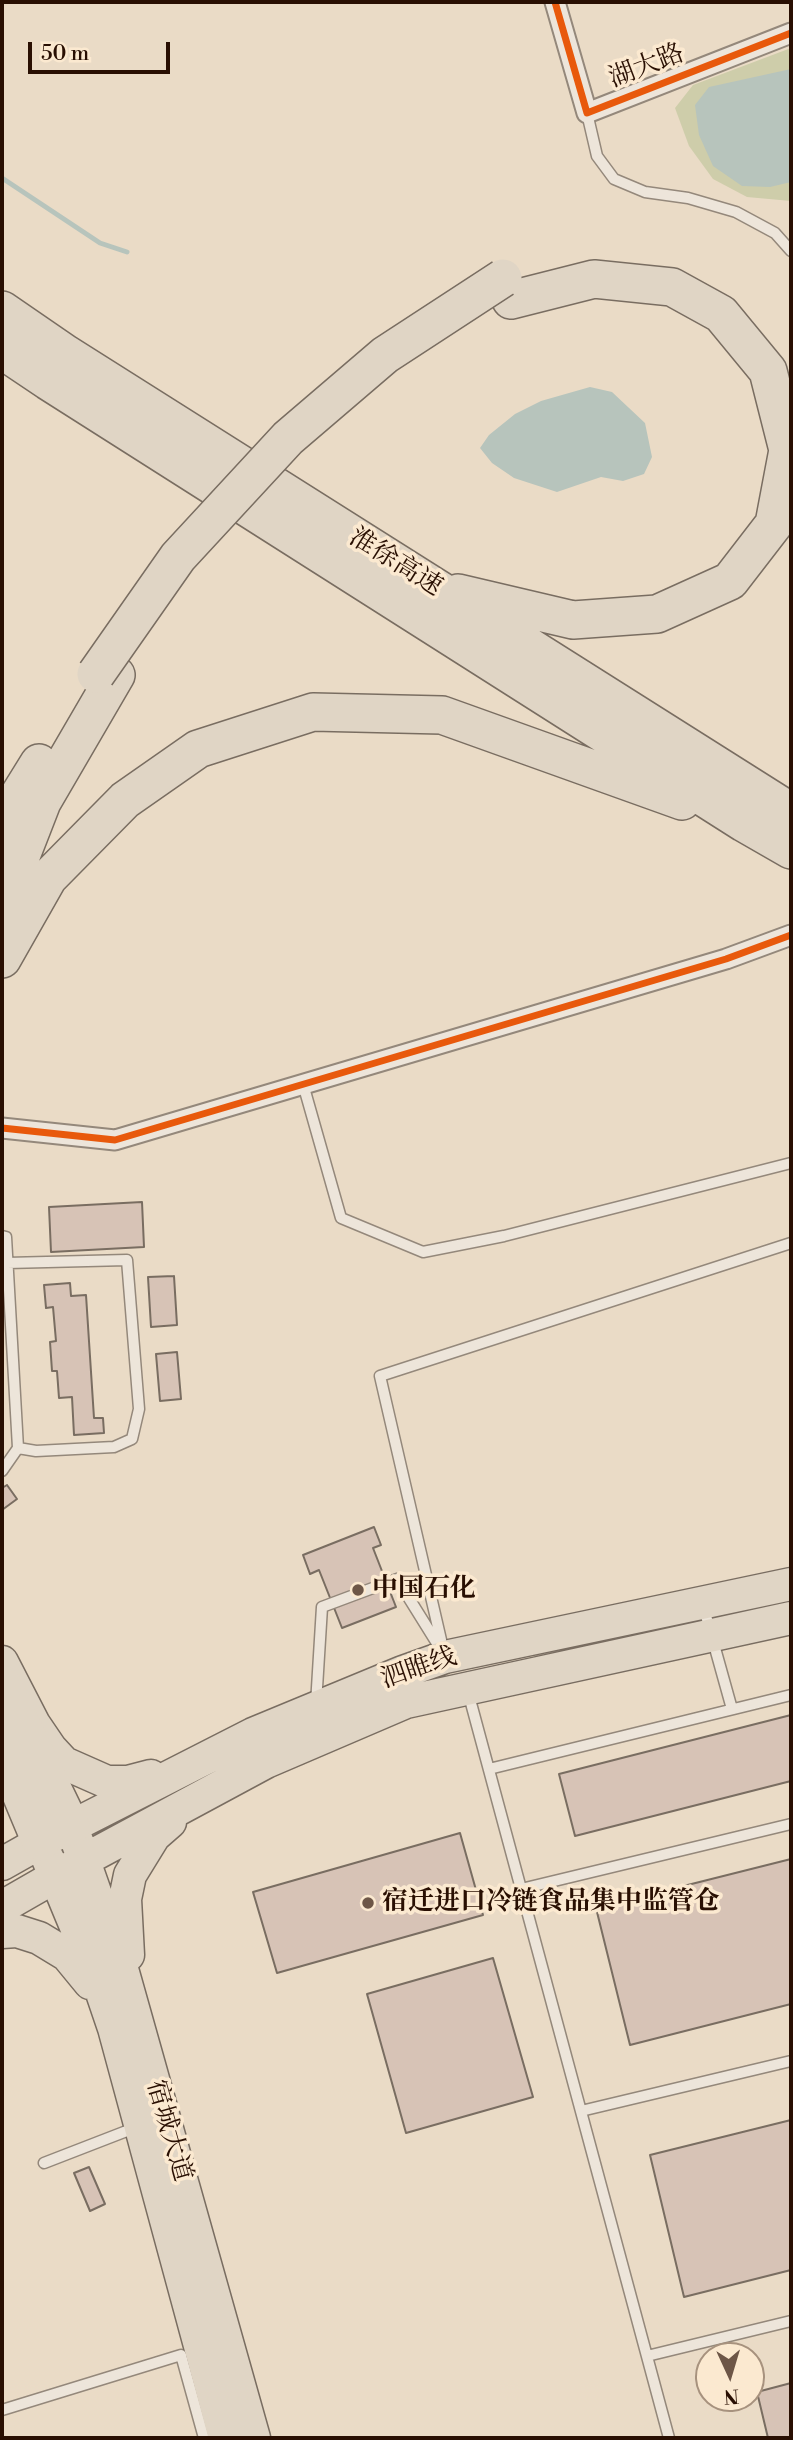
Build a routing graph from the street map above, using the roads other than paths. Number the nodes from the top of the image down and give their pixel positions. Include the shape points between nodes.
1 (555, 2) edge
2 (791, 33) edge
3 (587, 113) junction
4 (791, 251) edge
5 (507, 289) junction
6 (2, 310) edge
7 (2, 350) edge
8 (791, 371) edge
9 (432, 586) junction
10 (106, 674) junction
11 (791, 812) edge
12 (744, 823) junction
13 (2, 830) edge
14 (791, 849) edge
15 (2, 905) edge
16 (791, 935) edge
17 (2, 959) edge
18 (303, 1084) junction
19 (2, 1128) edge
20 (791, 1163) edge
21 (2, 1236) edge
22 (791, 1243) edge
23 (7, 1263) junction
24 (18, 1448) junction
25 (2, 1471) edge
26 (791, 1584) edge
27 (703, 1604) junction
28 (791, 1618) edge
29 (711, 1635) junction
30 (445, 1657) junction
31 (2, 1662) edge
32 (2, 1684) edge
33 (467, 1688) junction
34 (791, 1695) edge
35 (316, 1708) junction
36 (732, 1709) junction
37 (2, 1749) edge
38 (196, 1763) junction
39 (489, 1769) junction
40 (198, 1798) junction
41 (791, 1824) edge
42 (56, 1834) junction
43 (85, 1860) junction
44 (2, 1864) edge
45 (55, 1876) junction
46 (521, 1889) junction
47 (2, 1908) edge
48 (2, 1932) edge
49 (126, 2025) junction
50 (791, 2061) edge
51 (581, 2112) junction
52 (141, 2126) junction
53 (44, 2162) dead end
54 (791, 2321) edge
55 (647, 2356) junction
56 (2, 2410) edge
57 (204, 2438) edge
58 (225, 2438) edge
59 (254, 2438) edge
60 (670, 2438) edge

1 - 3 street, 湖大路
2 - 3 street, 湖大路
3 - 4 lane via 597,156 614,179 645,192 736,212 775,233
5 - 8 highway via 593,256 680,265 736,296 786,356
5 - 9 highway via 594,279 672,287 721,314 768,371 772,384 788,450 774,524 730,581 657,614 573,620
5 - 10 highway, bridge via 385,355 288,438 178,557
6 - 9 highway, 淮徐高速
7 - 12 highway, 淮徐高速
9 - 11 highway, 淮徐高速
10 - 13 highway via 8,813
10 - 15 highway via 42,802
12 - 14 highway, 淮徐高速
12 - 17 highway via 442,715 313,712 198,749 125,800 48,878
16 - 18 street via 713,963
18 - 19 street via 115,1140
18 - 20 lane via 341,1218 423,1252
21 - 23 lane via 6,1237
22 - 30 lane via 380,1376
23 - 24 lane
23 - 24 lane via 127,1260 139,1409 132,1439 114,1447
24 - 25 lane
26 - 27 main road, 泗睢线
27 - 29 lane
27 - 30 main road, 泗睢线
28 - 29 main road, 泗睢线
29 - 33 main road, 泗睢线
29 - 36 lane
30 - 35 main road, 泗睢线
30 - 35 lane via 397,1579 322,1607
31 - 38 main road via 34,1724 64,1763 107,1782 128,1782
32 - 42 highway
33 - 39 lane
33 - 40 main road, 泗睢线 via 407,1702 266,1762
34 - 36 lane
35 - 38 main road, 泗睢线
36 - 39 lane
37 - 42 highway
38 - 42 main road, 泗睢线
39 - 46 lane
40 - 43 main road, 泗睢线
40 - 49 main road via 154,1836 130,1875 125,1899
41 - 46 lane
42 - 43 main road, 宿城大道
42 - 44 main road, 泗睢线
42 - 45 main road, 宿城大道
43 - 45 main road, 泗睢线
43 - 49 main road, 宿城大道 via 122,1969
45 - 47 main road, 泗睢线
45 - 49 main road, 宿城大道 via 96,1975
46 - 51 lane
48 - 49 main road via 39,1938 66,1955
49 - 52 main road, 宿城大道
49 - 59 main road, 宿城大道
50 - 51 lane
51 - 55 lane
52 - 53 lane
52 - 58 main road, 宿城大道
54 - 55 lane
55 - 60 lane
56 - 57 lane via 181,2355

